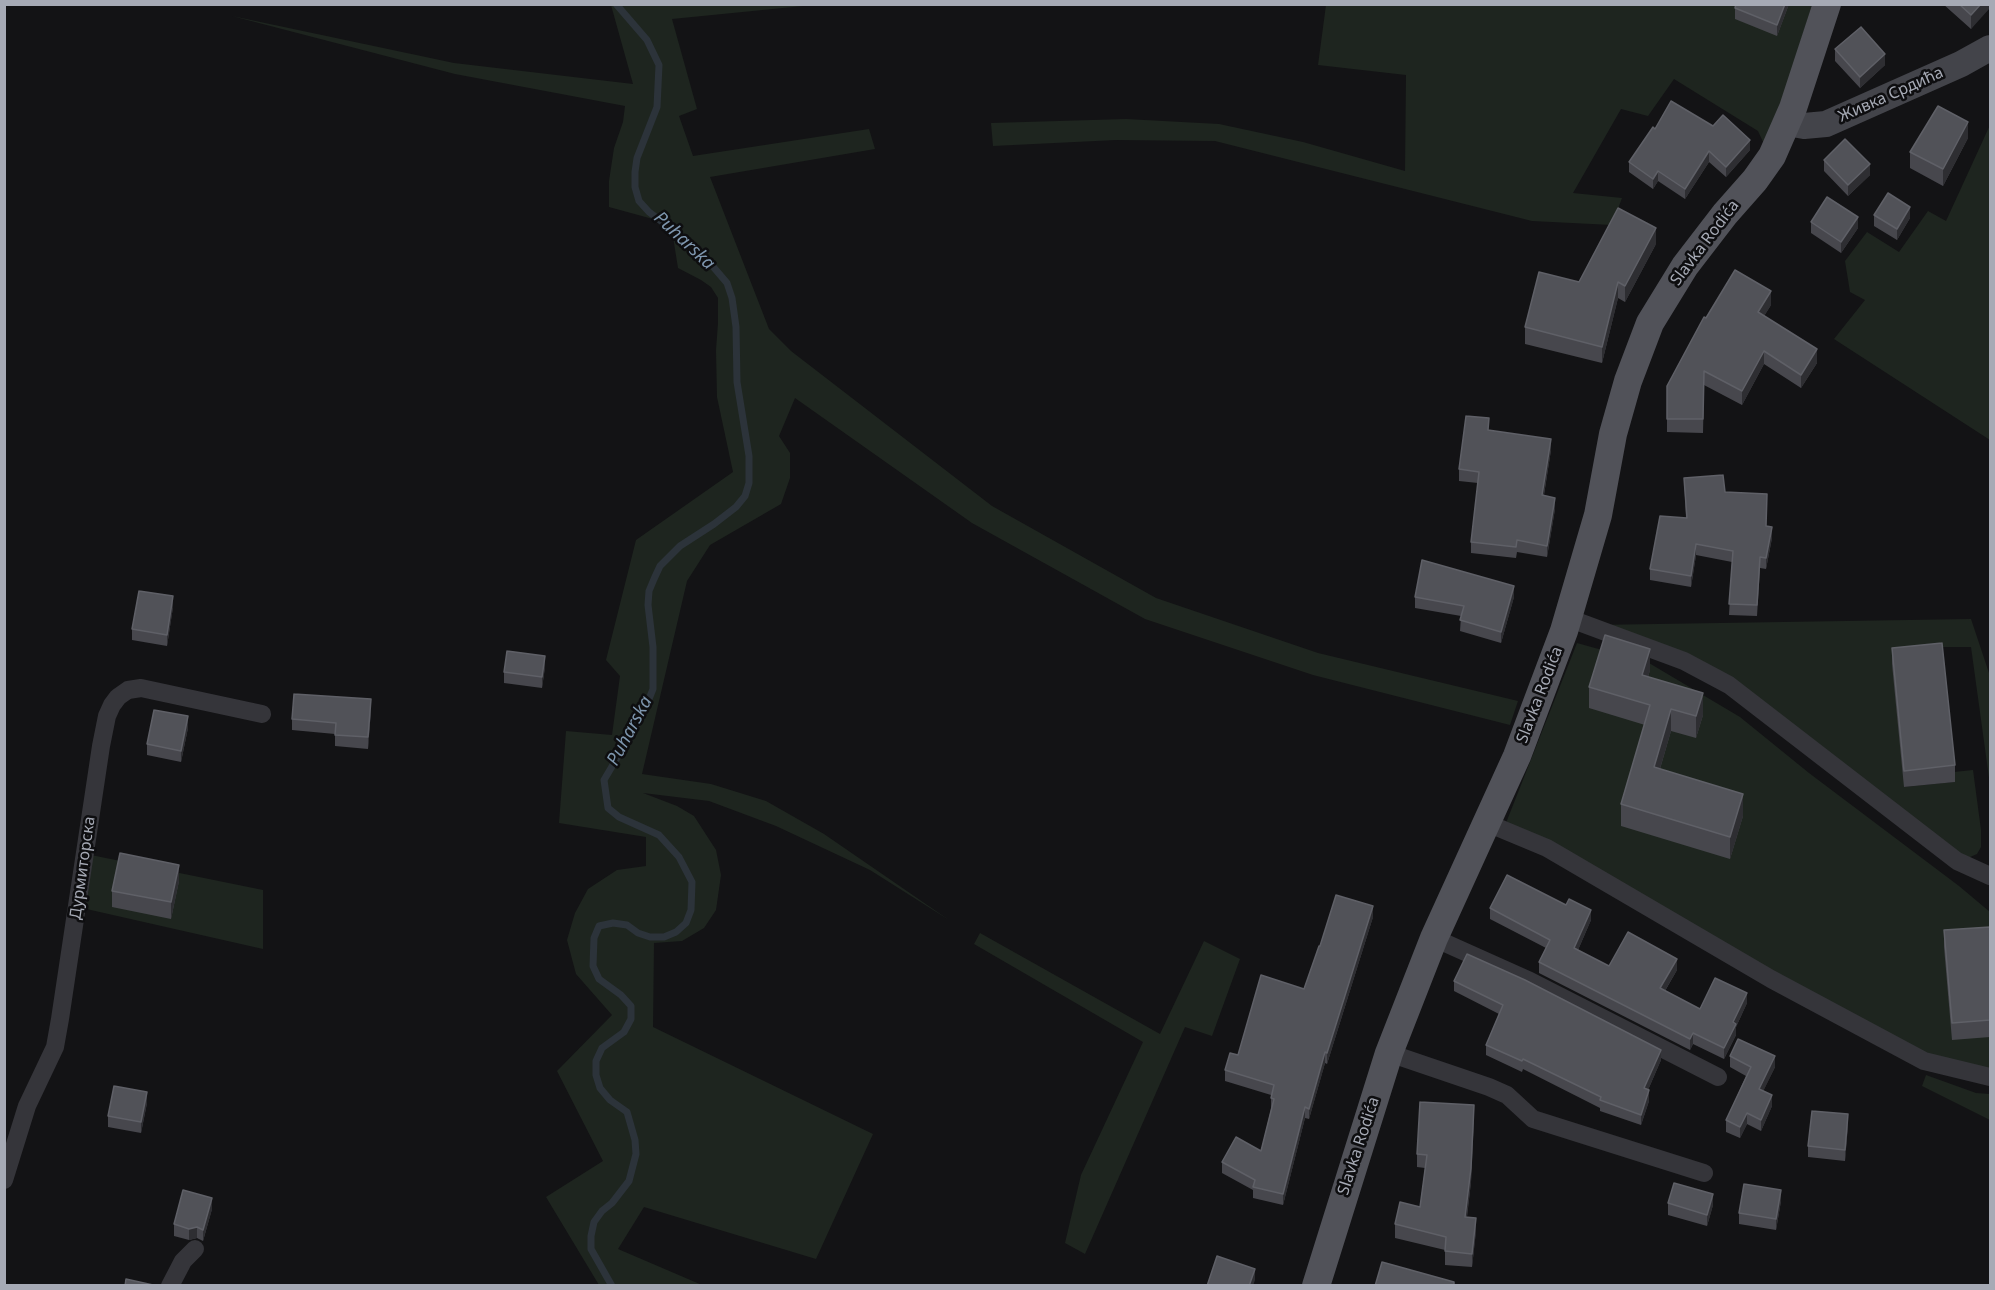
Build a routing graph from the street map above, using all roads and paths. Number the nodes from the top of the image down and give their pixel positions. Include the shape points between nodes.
1 (1827, 4) edge
2 (1990, 48) edge
3 (1787, 123) junction
4 (1568, 618) junction
5 (262, 714) dead end
6 (1487, 823) junction
7 (1990, 876) edge
8 (1434, 938) junction
9 (1389, 1053) junction
10 (1718, 1077) dead end
11 (1990, 1077) edge
12 (1704, 1173) dead end
13 (4, 1180) edge
14 (195, 1249) dead end
15 (170, 1286) edge
16 (1316, 1286) edge

1 - 3 main road, Slavka Rodića
2 - 3 main road, Живка Срдића via 1835,120 1814,126
3 - 4 main road, Slavka Rodića via 1772,156 1685,266 1650,322 1613,435 1598,515
4 - 6 main road, Slavka Rodića via 1517,756
4 - 7 street via 1684,661 1729,685 1957,861
5 - 13 street, Дурмиторска via 141,688 128,690 112,705 101,746 55,1047 27,1106
6 - 8 main road, Slavka Rodića
6 - 11 street via 1547,848 1771,980 1924,1061
8 - 9 main road, Slavka Rodića
8 - 10 street via 1530,981
9 - 12 street via 1489,1087 1506,1095 1533,1119
9 - 16 main road, Slavka Rodića
14 - 15 street via 183,1261

